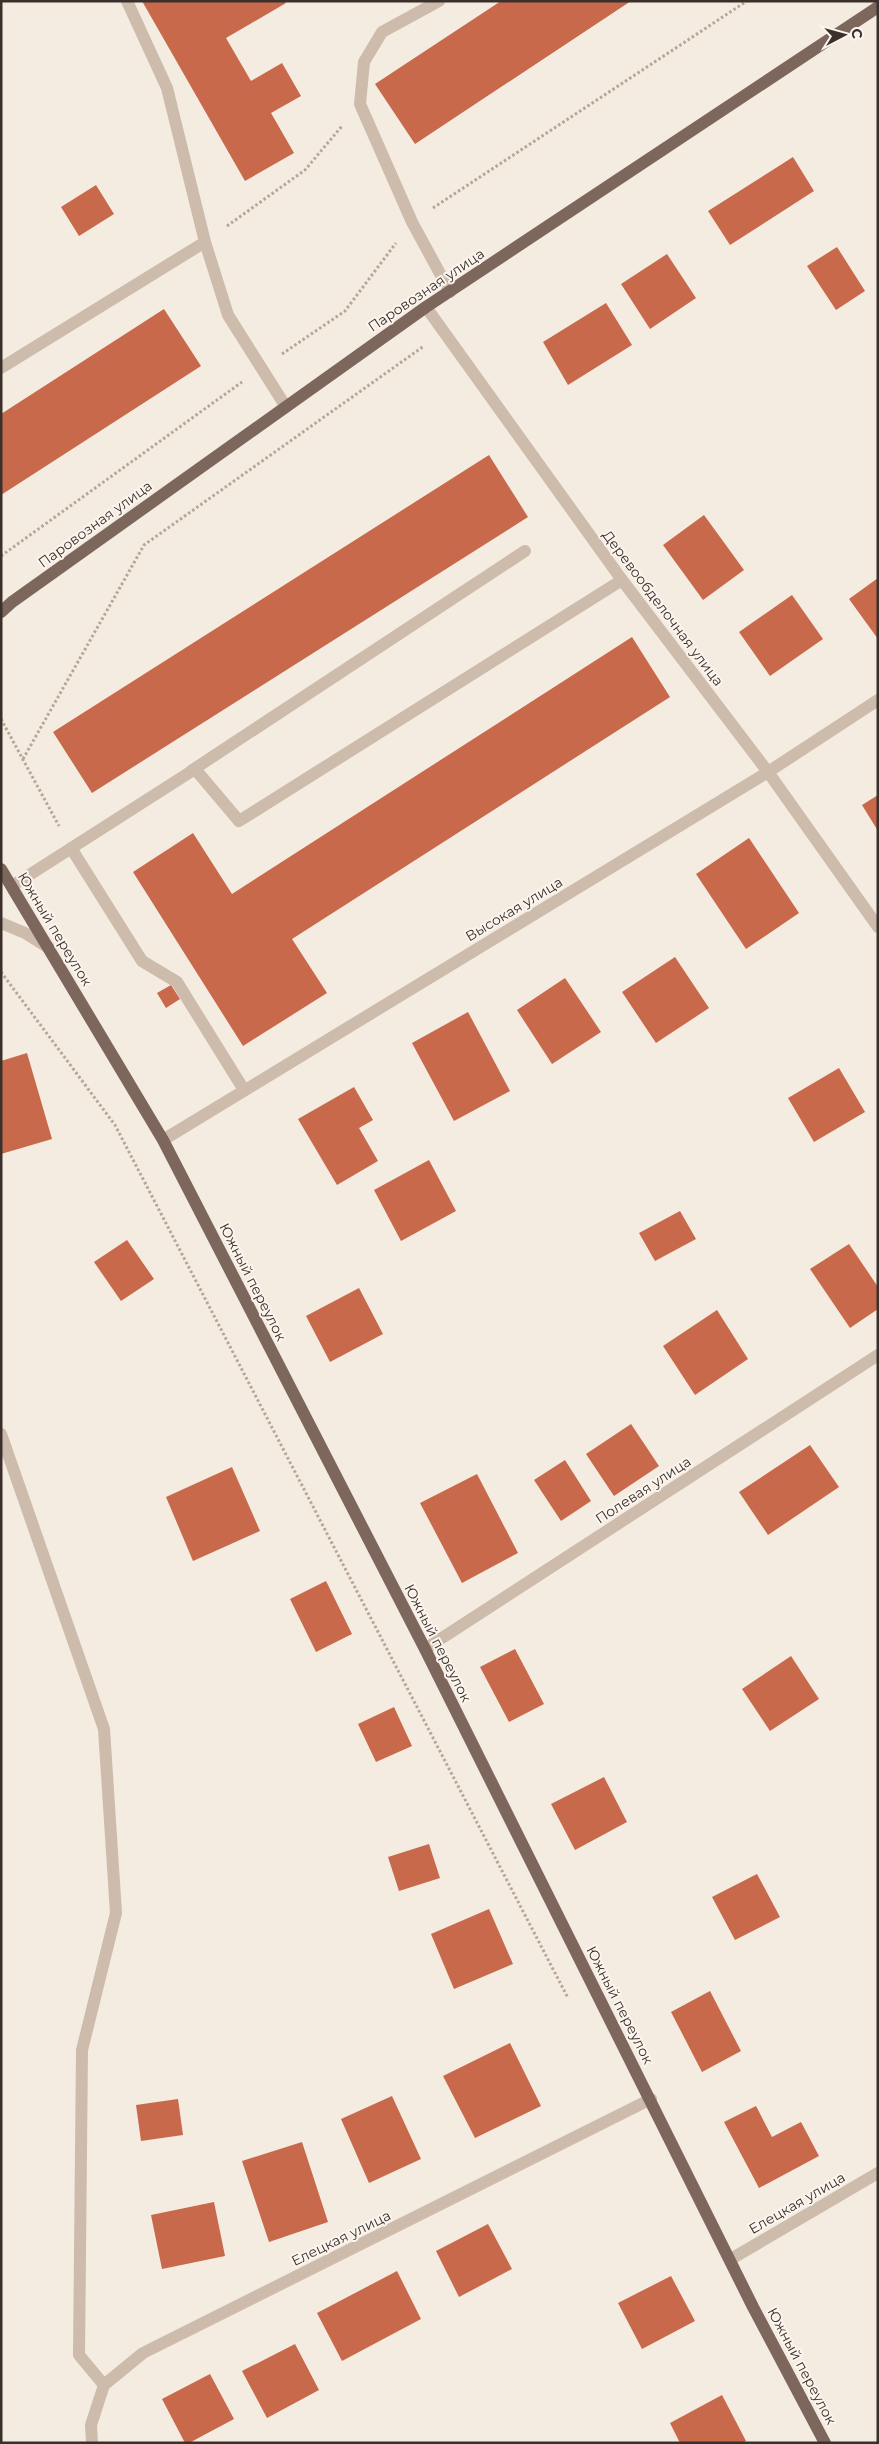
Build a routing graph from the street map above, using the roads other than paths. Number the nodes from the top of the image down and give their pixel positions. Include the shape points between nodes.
1 (127, 1) edge
2 (439, 1) edge
3 (878, 7) edge
4 (205, 242) junction
5 (450, 292) junction
6 (426, 307) junction
7 (1, 368) edge
8 (286, 407) junction
9 (525, 551) dead end
10 (622, 580) junction
11 (1, 612) edge
12 (878, 700) edge
13 (191, 771) junction
14 (768, 772) junction
15 (71, 848) junction
16 (1, 869) edge
17 (12, 886) junction
18 (1, 923) edge
19 (878, 927) edge
20 (49, 948) junction
21 (244, 1090) junction
22 (164, 1140) junction
23 (878, 1355) edge
24 (1, 1434) edge
25 (425, 1650) junction
26 (651, 2099) junction
27 (878, 2173) edge
28 (730, 2259) junction
29 (104, 2386) junction
30 (92, 2443) edge
31 (825, 2443) edge

1 - 4 street via 166,88
2 - 5 street via 382,32 364,62 360,104 412,222
3 - 5 main road, Паровозная улица
4 - 7 street
4 - 8 street via 228,315
5 - 6 main road, Паровозная улица
6 - 8 main road, Паровозная улица
6 - 10 street, Деревообделочная улица
8 - 11 main road, Паровозная улица
9 - 13 street
10 - 13 street via 239,821 195,769
10 - 14 street, Деревообделочная улица
12 - 14 street, Высокая улица
13 - 15 street
14 - 19 street, Деревообделочная улица
14 - 21 street, Высокая улица
15 - 17 street
15 - 21 street via 142,961 176,982
16 - 17 main road, Южный переулок
17 - 20 main road, Южный переулок
18 - 20 street
20 - 22 main road, Южный переулок
21 - 22 street, Высокая улица
22 - 25 main road, Южный переулок
23 - 25 street, Полевая улица
24 - 29 street via 104,1729 116,1914 82,2050 79,2355
25 - 26 main road, Южный переулок
26 - 28 main road, Южный переулок
26 - 29 street, Елецкая улица via 143,2353
27 - 28 street, Елецкая улица
28 - 31 main road, Южный переулок
29 - 30 street via 91,2424

